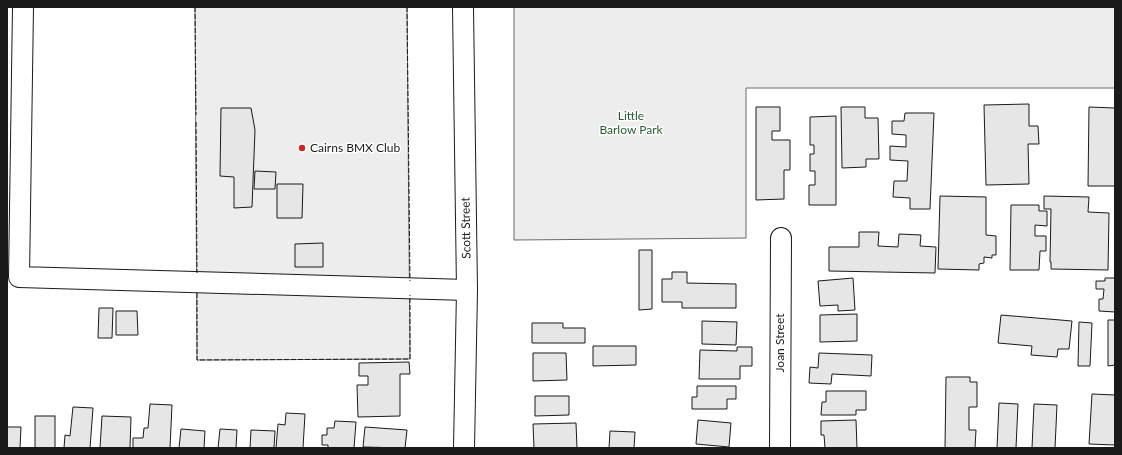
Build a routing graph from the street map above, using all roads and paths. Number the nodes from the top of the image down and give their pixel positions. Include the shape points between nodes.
1 (23, 7) edge
2 (463, 7) edge
3 (781, 238) dead end
4 (467, 290) junction
5 (464, 448) edge
6 (780, 448) edge

1 - 4 street via 19,277
2 - 4 street, Scott Street
3 - 6 street, Joan Street
4 - 5 street, Scott Street

